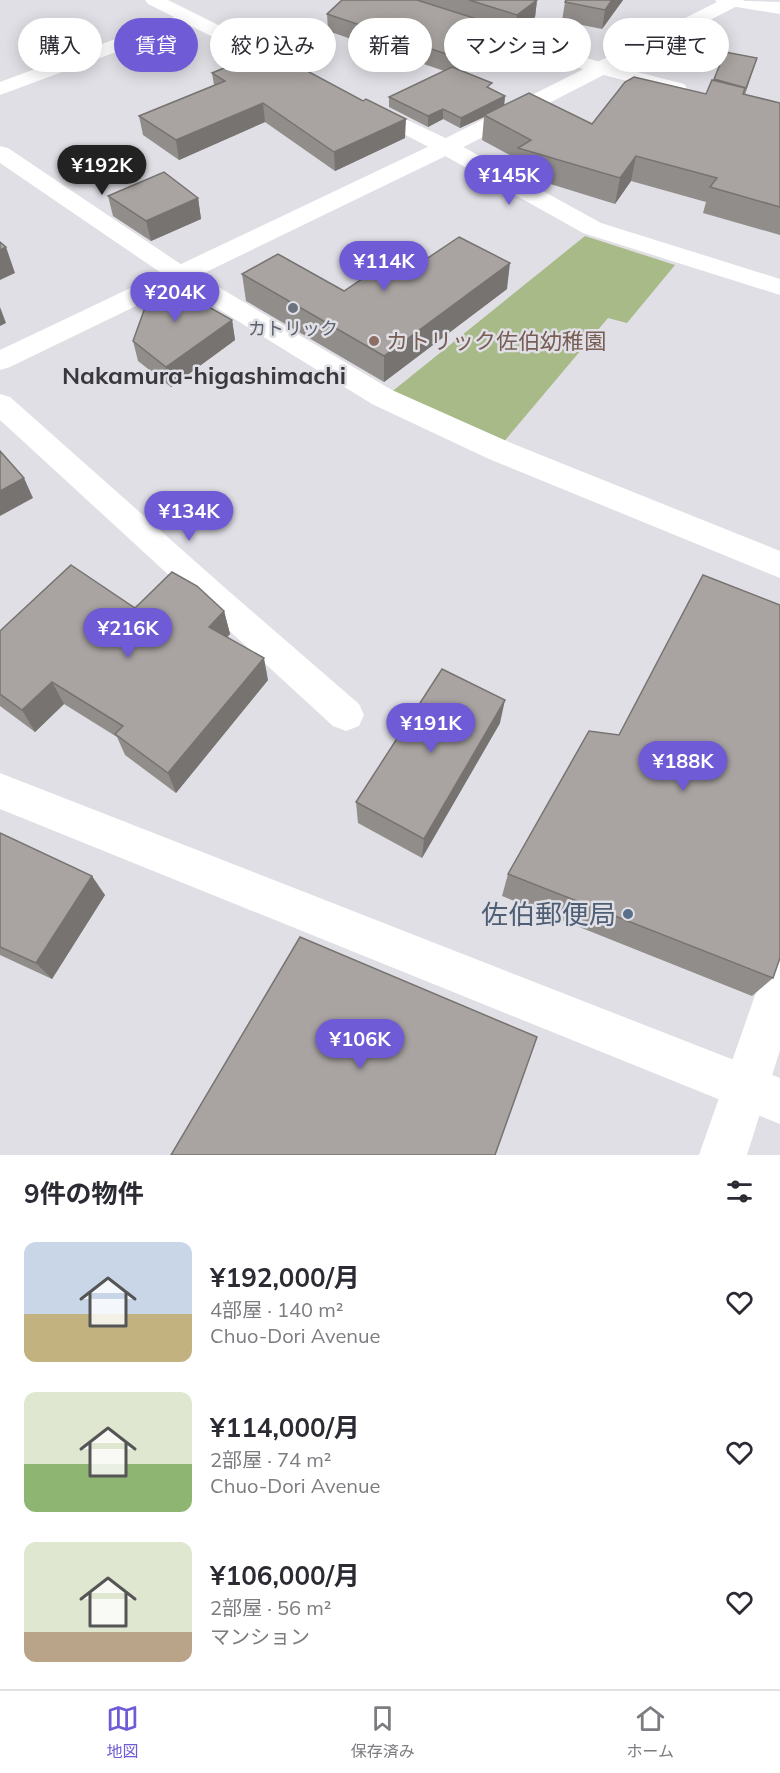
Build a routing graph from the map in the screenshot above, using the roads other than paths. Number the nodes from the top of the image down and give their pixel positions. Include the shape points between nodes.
1 (154, 0) edge
2 (387, 0) edge
3 (731, 0) edge
4 (780, 8) edge
5 (190, 18) edge
6 (198, 22) edge
7 (114, 46) edge
8 (599, 68) junction
9 (316, 81) edge
10 (0, 89) edge
11 (695, 93) edge
12 (348, 97) edge
13 (446, 147) junction
14 (0, 153) edge
15 (179, 274) junction
16 (780, 288) edge
17 (0, 361) edge
18 (0, 404) edge
19 (780, 565) edge
20 (346, 715) dead end
21 (0, 791) edge
22 (780, 982) edge
23 (762, 1094) edge
24 (723, 1155) edge

1 - 5 main road
2 - 8 main road
3 - 4 main road
3 - 8 main road
6 - 9 main road
7 - 10 main road
8 - 11 main road
8 - 13 main road
12 - 13 main road
13 - 15 main road
13 - 16 main road via 592,228
14 - 15 main road
15 - 17 main road
15 - 19 main road via 382,397 500,451
18 - 20 main road
21 - 23 main road
22 - 23 main road
23 - 24 main road

